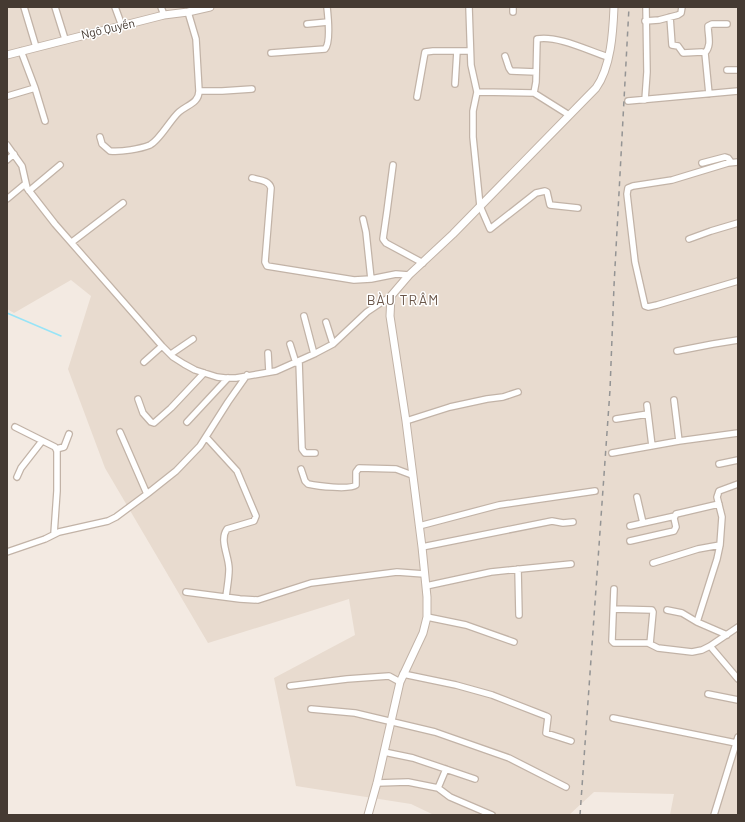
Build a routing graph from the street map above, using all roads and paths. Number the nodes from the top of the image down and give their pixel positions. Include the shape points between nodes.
1 (24, 7) edge
2 (55, 7) edge
3 (115, 7) edge
4 (161, 7) edge
5 (210, 7) edge
6 (327, 7) edge
7 (469, 7) edge
8 (614, 7) edge
9 (646, 7) edge
10 (682, 7) edge
11 (202, 8) edge
12 (188, 12) junction
13 (164, 15) junction
14 (670, 17) junction
15 (645, 21) junction
16 (328, 22) junction
17 (306, 24) dead end
18 (727, 24) dead end
19 (122, 26) junction
20 (65, 39) junction
21 (36, 47) junction
22 (21, 51) junction
23 (457, 51) junction
24 (470, 51) junction
25 (271, 53) dead end
26 (705, 53) junction
27 (7, 55) edge
28 (505, 56) dead end
29 (608, 57) junction
30 (727, 70) dead end
31 (738, 70) edge
32 (536, 72) junction
33 (455, 84) dead end
34 (35, 88) junction
35 (252, 89) dead end
36 (199, 91) junction
37 (738, 91) edge
38 (477, 92) junction
39 (534, 93) junction
40 (709, 94) junction
41 (8, 96) dead end
42 (417, 97) dead end
43 (645, 100) junction
44 (628, 101) dead end
45 (569, 115) junction
46 (45, 121) dead end
47 (100, 138) dead end
48 (7, 145) edge
49 (14, 154) junction
50 (7, 160) edge
51 (731, 162) junction
52 (738, 162) edge
53 (702, 163) dead end
54 (393, 164) dead end
55 (60, 165) dead end
56 (252, 178) dead end
57 (25, 184) junction
58 (29, 191) junction
59 (7, 199) edge
60 (123, 203) dead end
61 (480, 206) junction
62 (578, 208) dead end
63 (363, 219) dead end
64 (738, 223) edge
65 (689, 239) dead end
66 (72, 242) junction
67 (423, 263) junction
68 (410, 275) junction
69 (370, 279) junction
70 (738, 281) edge
71 (391, 296) junction
72 (304, 316) dead end
73 (326, 322) dead end
74 (193, 339) dead end
75 (738, 340) edge
76 (290, 344) dead end
77 (333, 344) junction
78 (162, 346) junction
79 (677, 351) dead end
80 (268, 353) dead end
81 (171, 354) junction
82 (314, 354) junction
83 (144, 362) dead end
84 (297, 362) junction
85 (269, 372) junction
86 (204, 373) junction
87 (247, 375) junction
88 (228, 378) junction
89 (518, 392) dead end
90 (138, 399) dead end
91 (674, 400) dead end
92 (647, 405) dead end
93 (648, 414) junction
94 (616, 419) dead end
95 (406, 421) junction
96 (187, 422) dead end
97 (15, 427) dead end
98 (120, 432) dead end
99 (738, 433) edge
100 (68, 434) dead end
101 (206, 438) junction
102 (42, 441) junction
103 (679, 441) junction
104 (652, 446) junction
105 (56, 449) junction
106 (315, 453) dead end
107 (612, 453) dead end
108 (738, 460) edge
109 (719, 464) dead end
110 (301, 469) dead end
111 (412, 475) junction
112 (17, 477) dead end
113 (738, 484) edge
114 (595, 491) dead end
115 (147, 494) junction
116 (637, 497) dead end
117 (719, 504) junction
118 (675, 516) junction
119 (573, 522) dead end
120 (643, 523) junction
121 (419, 526) junction
122 (630, 526) dead end
123 (54, 534) junction
124 (630, 541) dead end
125 (720, 545) junction
126 (422, 547) junction
127 (7, 552) edge
128 (653, 563) dead end
129 (572, 564) dead end
130 (518, 569) junction
131 (424, 574) junction
132 (426, 586) junction
133 (614, 589) dead end
134 (186, 592) dead end
135 (226, 597) junction
136 (614, 609) junction
137 (667, 610) dead end
138 (519, 615) dead end
139 (427, 617) junction
140 (697, 622) junction
141 (738, 627) edge
142 (727, 635) junction
143 (514, 642) dead end
144 (650, 644) junction
145 (710, 646) junction
146 (403, 674) junction
147 (737, 675) edge
148 (400, 682) junction
149 (290, 686) dead end
150 (708, 694) dead end
151 (738, 700) edge
152 (311, 710) dead end
153 (613, 718) dead end
154 (391, 721) junction
155 (738, 736) edge
156 (571, 741) dead end
157 (736, 743) junction
158 (384, 752) junction
159 (446, 769) junction
160 (475, 779) dead end
161 (377, 783) junction
162 (566, 787) dead end
163 (438, 788) junction
164 (368, 815) edge
165 (492, 815) edge
166 (714, 815) edge

1 - 21 street
2 - 20 street
3 - 19 street
4 - 13 street
5 - 11 street, Ngô Quyền
6 - 16 street
7 - 24 street
8 - 29 street
9 - 15 street
10 - 14 street via 681,13
11 - 12 street, Ngô Quyền
12 - 13 street, Ngô Quyền
12 - 36 street via 196,40
13 - 19 street, Ngô Quyền
14 - 15 street
14 - 26 street via 672,45 678,46 683,53
15 - 43 street
16 - 17 street
16 - 25 street via 325,49
18 - 26 street via 708,26 709,46
19 - 20 street, Ngô Quyền
20 - 21 street, Ngô Quyền
21 - 22 street, Ngô Quyền
22 - 27 street, Ngô Quyền
22 - 34 street
23 - 24 street
23 - 33 street
23 - 42 street via 425,52
24 - 38 street
26 - 40 street
28 - 32 street via 506,63 512,71
29 - 32 street via 562,41 537,39
29 - 45 street via 598,84
30 - 31 street
32 - 39 street
34 - 41 street
34 - 46 street
35 - 36 street
36 - 47 street via 196,100 178,112 149,145 110,151 102,144
37 - 40 street
38 - 39 street
38 - 61 street via 473,110 473,137
39 - 45 street
40 - 43 street
43 - 44 street
45 - 61 street
48 - 49 street
49 - 50 street
49 - 57 street via 22,166
51 - 52 street
51 - 53 street via 725,157
51 - 70 street via 672,180 633,186 628,188 627,194 635,262 645,306 648,308
54 - 67 street via 383,239
55 - 58 street
56 - 69 street via 267,182 272,188 265,262 267,266 346,279
57 - 58 street
57 - 59 street
58 - 66 street
60 - 66 street
61 - 62 street via 490,229 540,192 547,192 550,205
61 - 67 street
63 - 69 street
64 - 65 street
66 - 78 street
67 - 68 street
68 - 69 street via 396,274
68 - 71 street
71 - 77 street via 367,312
71 - 95 street via 390,316
72 - 82 street
73 - 77 street
74 - 81 street
75 - 79 street
76 - 84 street
77 - 82 street
78 - 81 street
78 - 83 street
80 - 85 street
81 - 86 street via 184,364
82 - 84 street
84 - 85 street
84 - 106 street via 302,449 304,453
85 - 87 street
86 - 88 street
86 - 90 street via 154,423 143,413
87 - 88 street
87 - 101 street
88 - 96 street
89 - 95 street via 450,407
91 - 103 street
92 - 93 street
93 - 94 street
93 - 104 street
95 - 111 street
97 - 102 street
98 - 115 street
99 - 103 street
100 - 105 street via 64,447
101 - 115 street via 176,471
101 - 135 street via 237,471 256,516 254,521 227,529 225,533 223,539 229,571
102 - 105 street
102 - 112 street
103 - 104 street
104 - 107 street
105 - 123 street via 58,475
108 - 109 street
110 - 111 street via 308,484 330,486 355,486 356,472 359,468 396,469
111 - 121 street
113 - 117 street via 719,491
114 - 121 street via 499,505
115 - 123 street via 108,521
116 - 120 street
117 - 118 street
117 - 125 street via 722,517
118 - 120 street
118 - 124 street via 674,531
119 - 126 street via 552,521
120 - 122 street
121 - 126 street
123 - 127 street via 45,540
125 - 128 street
125 - 140 street
126 - 131 street
129 - 130 street
130 - 132 street
130 - 138 street
131 - 132 street
131 - 135 street via 397,572 311,583 258,600
132 - 139 street
133 - 136 street
134 - 135 street
136 - 144 street via 613,643
136 - 144 street via 652,610
137 - 140 street via 682,613
139 - 143 street via 466,625
139 - 146 street via 423,633
140 - 142 street
141 - 142 street
142 - 145 street
144 - 145 street via 687,653
145 - 147 street
146 - 148 street
146 - 156 street via 456,684 546,716 546,733
148 - 149 street via 389,676
148 - 154 street
150 - 151 street
152 - 154 street via 354,713
153 - 157 street
154 - 158 street
154 - 162 street via 435,732 509,758
155 - 157 street
157 - 166 street
158 - 159 street
158 - 161 street
159 - 160 street
159 - 163 street
161 - 163 street via 408,782
161 - 164 street
163 - 165 street via 450,797

